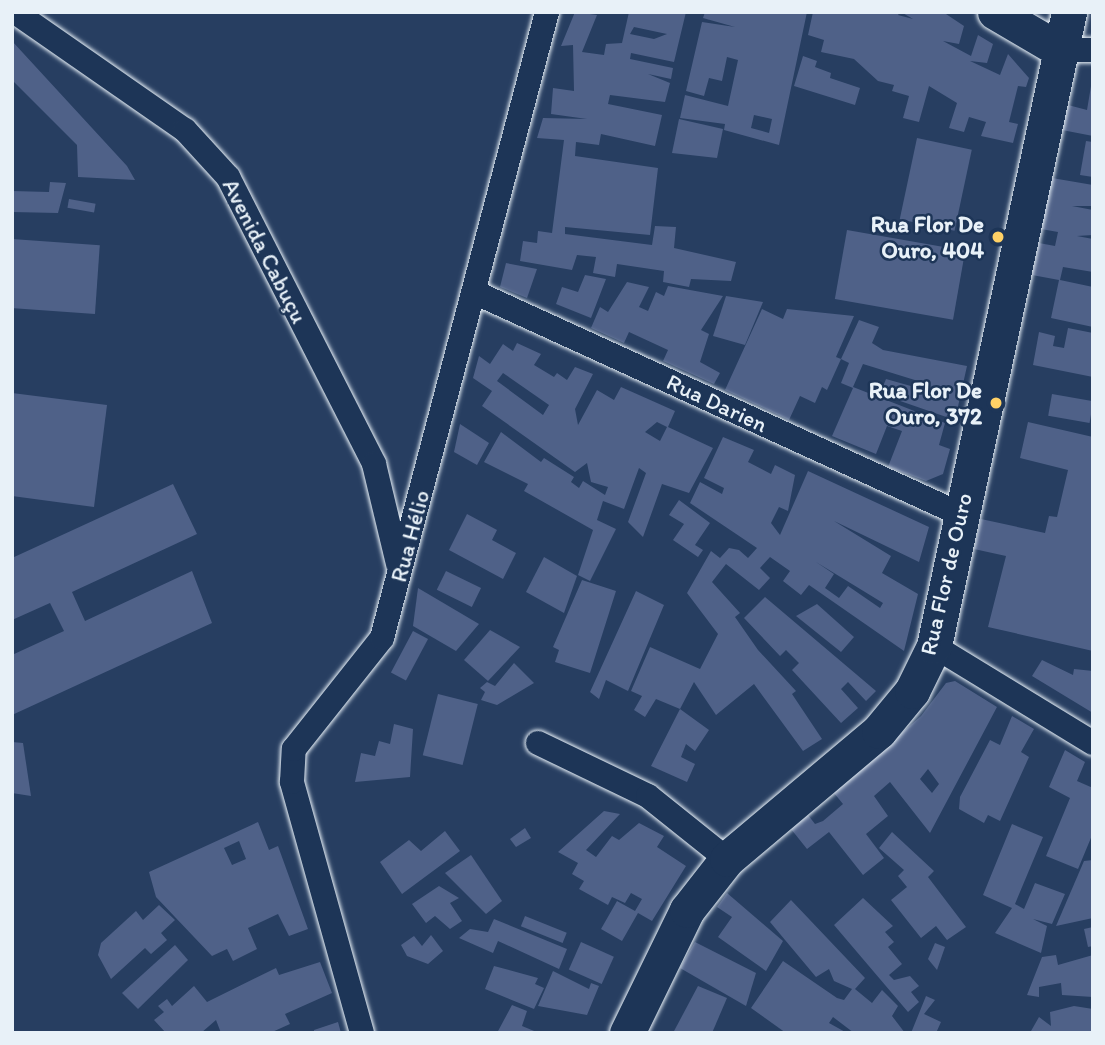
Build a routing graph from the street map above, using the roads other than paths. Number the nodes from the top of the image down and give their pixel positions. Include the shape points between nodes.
1 (15, 12) edge
2 (547, 12) edge
3 (995, 12) edge
4 (1069, 12) edge
5 (1076, 50) edge
6 (474, 292) junction
7 (960, 514) junction
8 (400, 575) junction
9 (934, 646) junction
10 (538, 743) dead end
11 (1093, 743) edge
12 (727, 859) junction
13 (362, 1033) edge
14 (627, 1033) edge

1 - 8 street, Avenida Cabuçu via 185,130 228,177 374,464
2 - 6 street, Rua Hélio
3 - 5 street
4 - 5 street, Rua Flor de Ouro
5 - 7 street, Rua Flor de Ouro
6 - 7 street, Rua Darien
6 - 8 street, Rua Hélio
7 - 9 street, Rua Flor de Ouro
8 - 13 street, Rua Hélio via 382,638 294,749 292,782
9 - 11 street
9 - 12 street, Rua Flor de Ouro via 912,691 879,731
10 - 12 street via 648,796
12 - 14 street, Rua Flor de Ouro via 687,910

